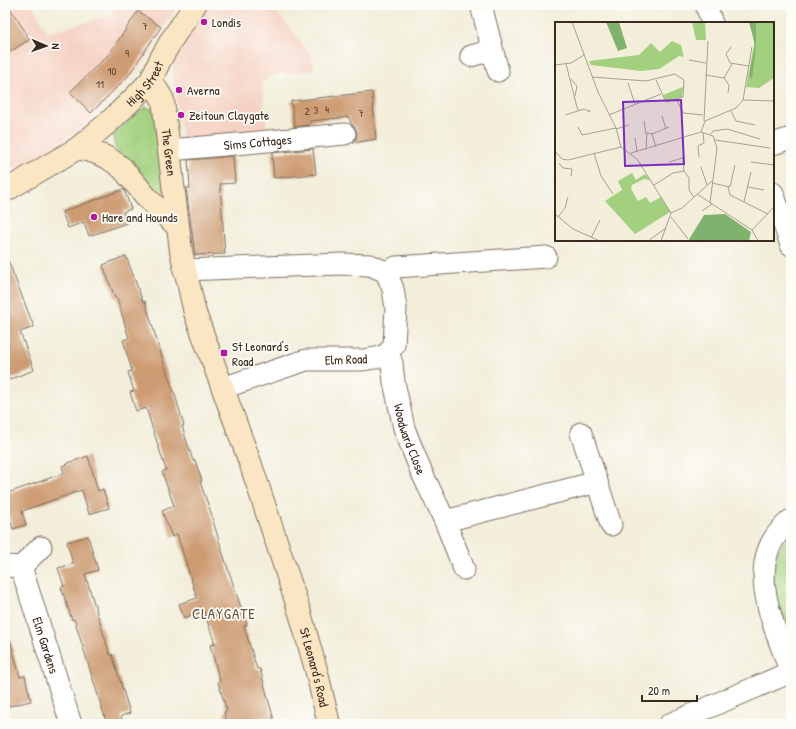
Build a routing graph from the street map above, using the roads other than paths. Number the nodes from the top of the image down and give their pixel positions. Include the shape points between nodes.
1 (195, 5) edge
2 (481, 5) edge
3 (706, 5) edge
4 (712, 22) edge
5 (492, 50) junction
6 (471, 56) dead end
7 (498, 71) dead end
8 (151, 80) junction
9 (345, 134) dead end
10 (791, 138) edge
11 (774, 144) edge
12 (78, 148) junction
13 (170, 150) junction
14 (5, 190) edge
15 (774, 196) edge
16 (178, 227) junction
17 (791, 245) edge
18 (546, 257) dead end
19 (184, 270) junction
20 (386, 272) junction
21 (388, 353) junction
22 (223, 388) junction
23 (581, 433) dead end
24 (597, 482) junction
25 (791, 520) edge
26 (444, 521) junction
27 (611, 525) dead end
28 (41, 547) dead end
29 (13, 567) edge
30 (464, 569) dead end
31 (791, 673) edge
32 (71, 724) edge
33 (330, 724) edge
34 (670, 724) edge

1 - 8 street, High Street via 160,60
2 - 5 street
3 - 4 street
5 - 6 street
5 - 7 street
8 - 12 street, High Street via 109,122
8 - 13 street, The Green via 163,100
9 - 13 street, Sims Cottages
10 - 11 street
12 - 14 street, High Street
12 - 16 street via 108,158 122,168 149,200
13 - 16 street, The Green
15 - 17 street
16 - 19 street, The Green
18 - 20 street via 416,265 396,267
19 - 20 street via 343,264 370,265
19 - 22 street, St Leonard's Road via 195,313
20 - 21 street via 393,289 396,308 394,345
21 - 22 street, Elm Road via 363,360 306,360
21 - 26 street, Woodward Close via 404,428
22 - 33 street, St Leonard's Road via 300,613
23 - 24 street
24 - 26 street
24 - 27 street
25 - 31 street via 767,552 764,579 769,609
26 - 30 street, Woodward Close
28 - 29 street, Elm Gardens
29 - 32 street, Elm Gardens
31 - 34 street

